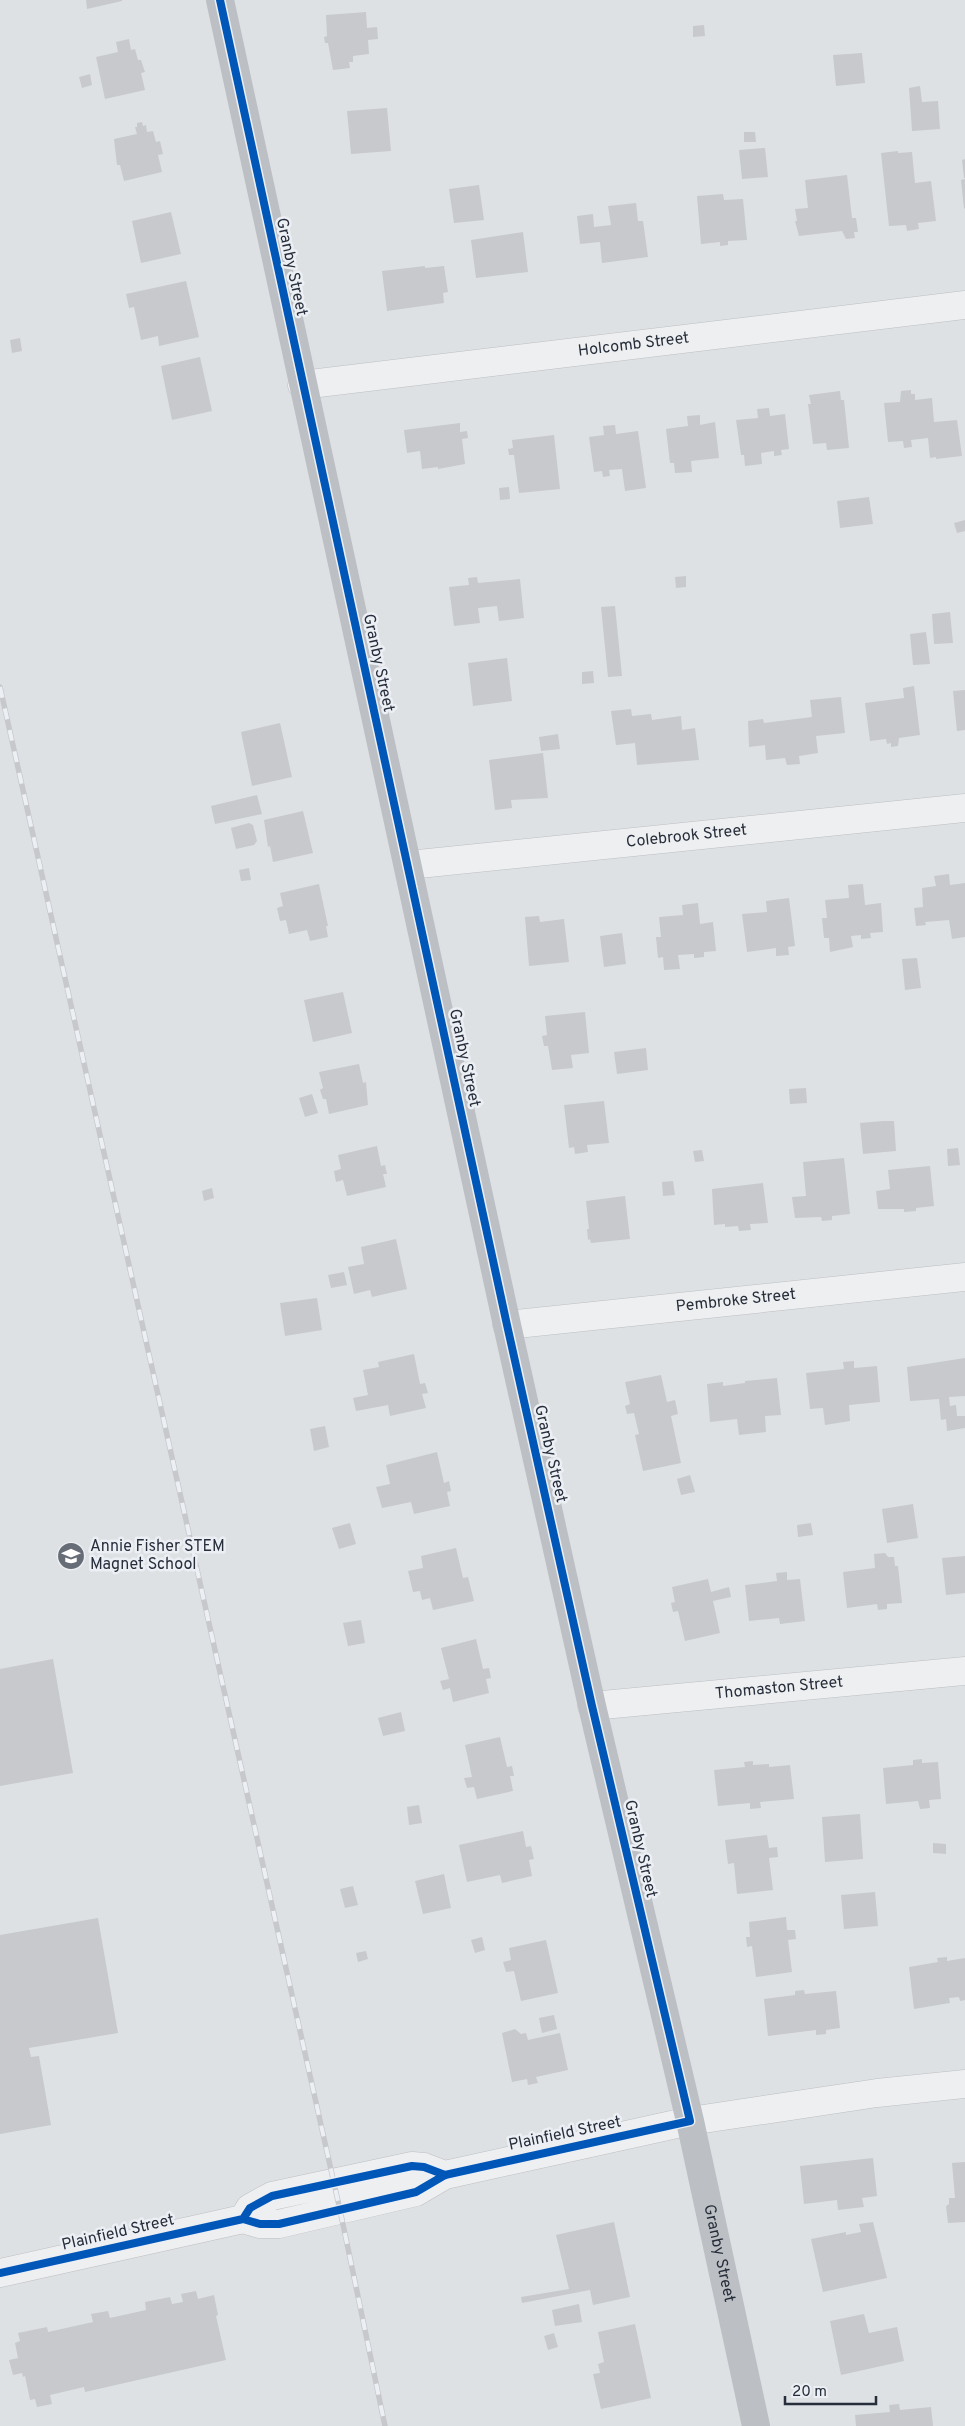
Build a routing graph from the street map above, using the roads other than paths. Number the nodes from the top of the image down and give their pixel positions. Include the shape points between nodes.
1 (220, 0) edge
2 (965, 305) edge
3 (302, 385) junction
4 (965, 808) edge
5 (409, 865) junction
6 (965, 1277) edge
7 (507, 1325) junction
8 (965, 1671) edge
9 (592, 1706) junction
10 (965, 2084) edge
11 (690, 2121) junction
12 (0, 2273) edge
13 (756, 2426) edge

1 - 3 main road, Granby Street
2 - 3 street, Holcomb Street
3 - 5 main road, Granby Street
4 - 5 street, Colebrook Street
5 - 7 main road, Granby Street
6 - 7 street, Pembroke Street
7 - 9 main road, Granby Street
8 - 9 street, Thomaston Street
9 - 11 main road, Granby Street
10 - 11 street, Plainfield Street via 877,2093
11 - 12 street, Plainfield Street via 445,2175 412,2166 272,2196 250,2208 243,2219
11 - 13 main road, Granby Street

